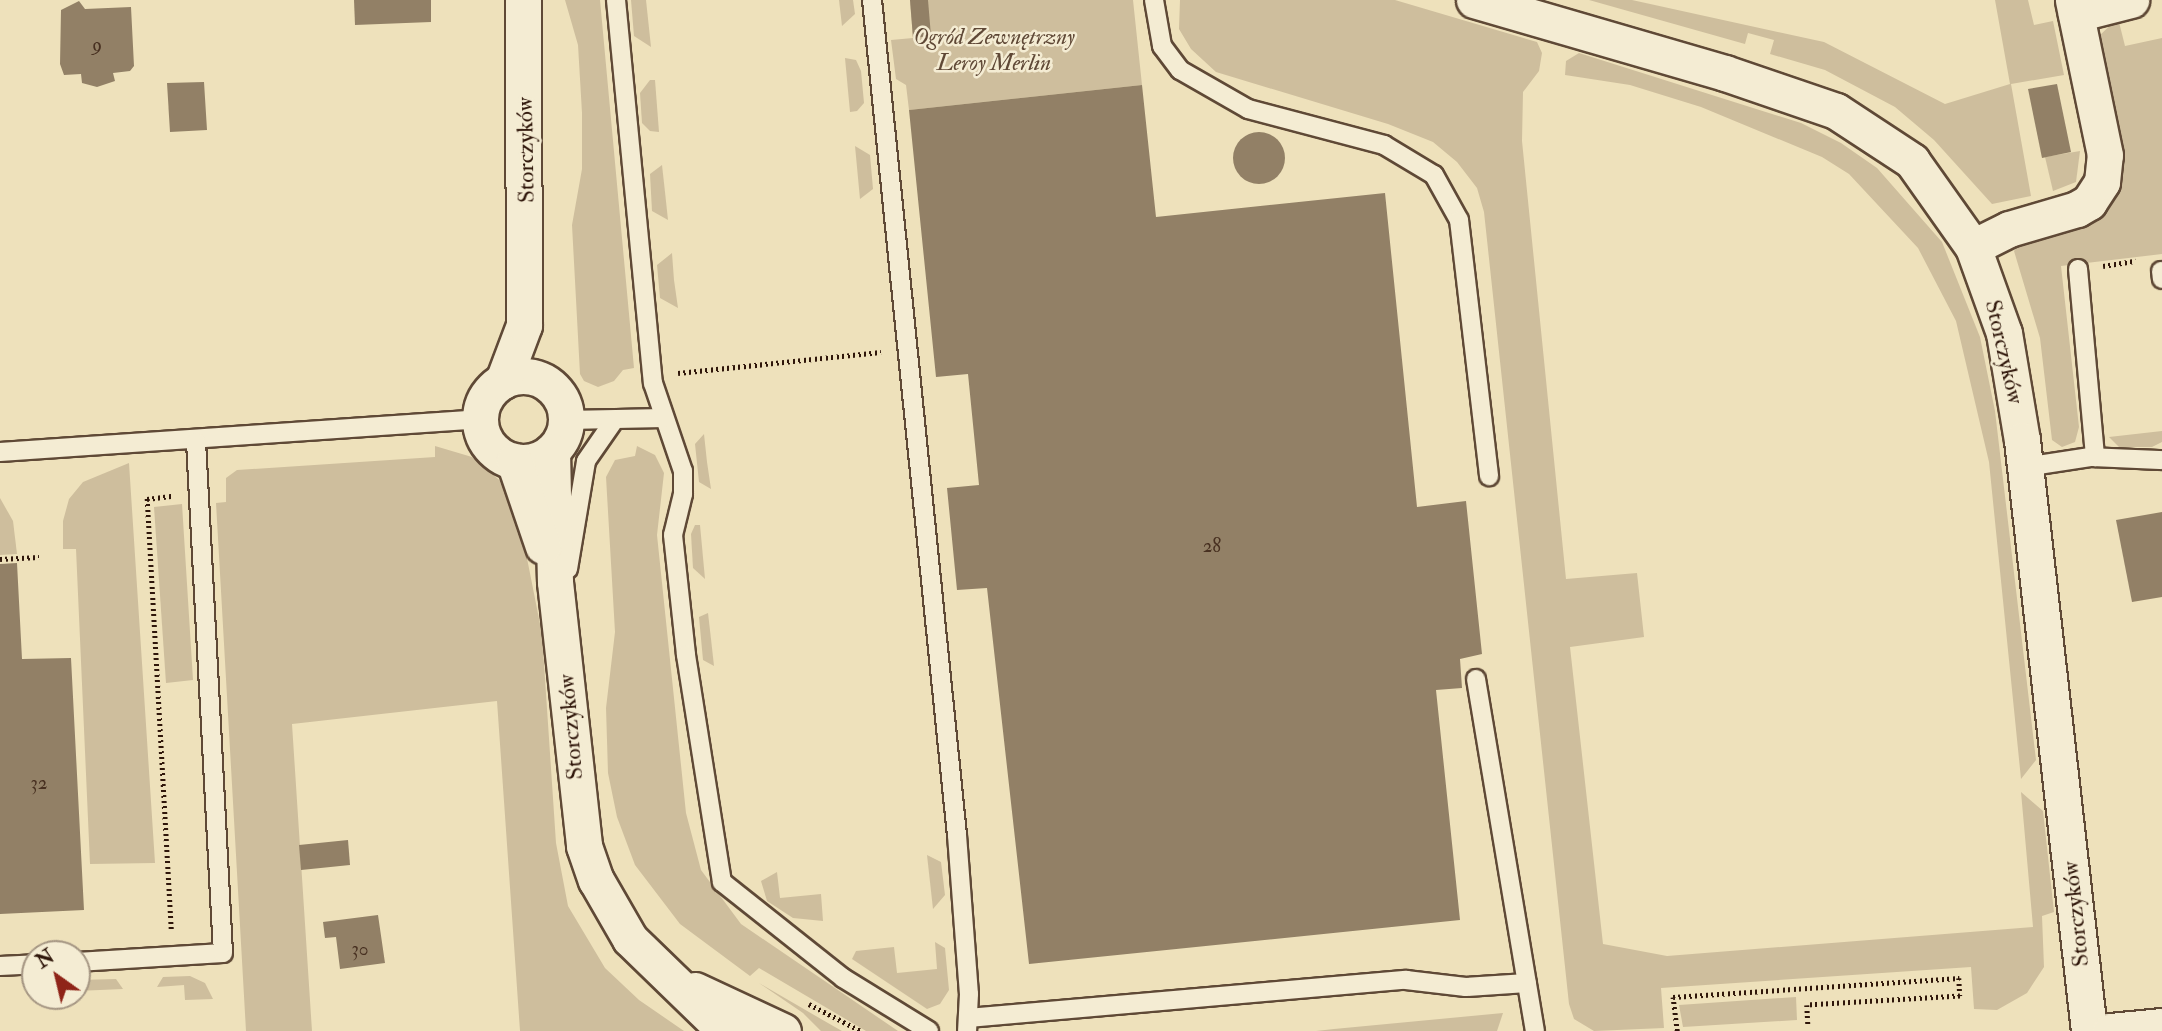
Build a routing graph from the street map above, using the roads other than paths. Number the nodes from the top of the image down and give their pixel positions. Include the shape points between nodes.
1 (523, 0) edge
2 (616, 0) edge
3 (872, 0) edge
4 (1154, 0) edge
5 (1474, 0) edge
6 (2131, 0) edge
7 (2075, 7) edge
8 (1973, 247) junction
9 (2078, 269) road end
10 (524, 325) junction
11 (503, 381) junction
12 (543, 381) junction
13 (664, 418) junction
14 (479, 419) junction
15 (567, 420) junction
16 (613, 422) junction
17 (196, 442) junction
18 (552, 451) junction
19 (0, 452) edge
20 (2095, 457) junction
21 (2162, 460) edge
22 (514, 461) junction
23 (2025, 467) junction
24 (1489, 475) dead end
25 (555, 582) junction
26 (561, 618) junction
27 (1476, 679) dead end
28 (91, 961) edge
29 (21, 965) edge
30 (0, 966) edge
31 (1527, 983) junction
32 (686, 1003) edge
33 (967, 1025) edge
34 (2162, 1026) edge
35 (725, 1031) edge
36 (783, 1031) edge
37 (929, 1031) edge
38 (1535, 1031) edge
39 (2089, 1031) edge
40 (2110, 1031) edge

1 - 10 street, Storczyków
2 - 13 lane via 648,342 653,383
3 - 33 lane via 957,835
4 - 24 lane via 1162,47 1180,70 1248,109 1384,145 1434,175 1459,220
5 - 8 street, Storczyków via 1725,73 1836,111 1912,161
6 - 7 street
7 - 8 street via 2105,155 2102,182 2089,202 2077,209 2009,229
8 - 23 street, Storczyków via 2004,334
9 - 20 lane
10 - 11 street, Storczyków
10 - 12 street via 538,352
11 - 12 street via 522,375
11 - 14 street via 488,394
12 - 15 street via 559,393
13 - 16 lane
13 - 37 lane via 683,471 683,494 673,535 686,655 722,882 843,978
14 - 17 lane
14 - 22 street via 489,447
15 - 16 lane
15 - 18 street via 564,435
16 - 26 lane via 586,461
17 - 19 lane
17 - 28 lane via 223,954
18 - 22 street via 530,462
18 - 25 street, Storczyków
20 - 21 lane
20 - 23 lane
22 - 25 street
23 - 39 street, Storczyków
25 - 26 street, Storczyków
26 - 32 street, Storczyków via 584,846 611,910
27 - 31 lane
29 - 30 lane
31 - 33 lane via 1466,987 1406,980
31 - 38 lane
32 - 35 street, Storczyków
32 - 36 street, Storczyków
34 - 40 street

